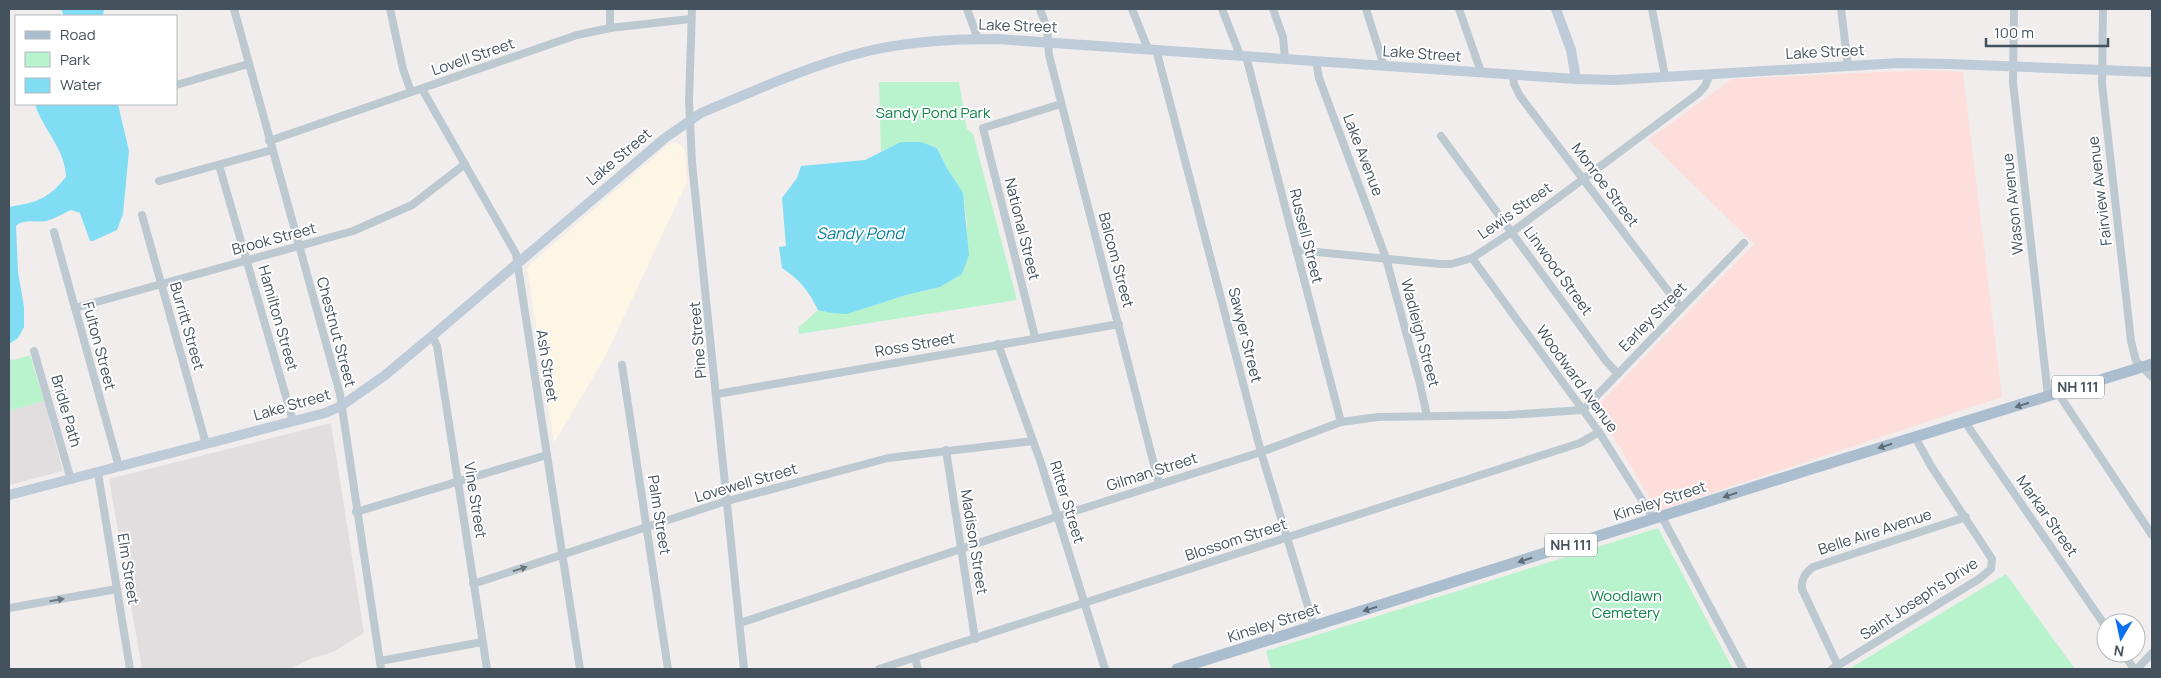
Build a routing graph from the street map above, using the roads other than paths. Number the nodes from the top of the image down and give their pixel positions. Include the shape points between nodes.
1 (234, 9) edge
2 (390, 9) edge
3 (610, 9) edge
4 (692, 9) edge
5 (967, 9) edge
6 (1040, 9) edge
7 (1132, 9) edge
8 (1222, 9) edge
9 (1273, 9) edge
10 (1366, 9) edge
11 (1459, 9) edge
12 (1556, 9) edge
13 (1652, 9) edge
14 (1841, 9) edge
15 (2014, 9) edge
16 (2103, 9) edge
17 (690, 19) junction
18 (610, 28) junction
19 (978, 39) junction
20 (1048, 42) junction
21 (1152, 49) junction
22 (1243, 55) junction
23 (1285, 59) junction
24 (1316, 61) junction
25 (248, 64) junction
26 (1384, 66) junction
27 (1848, 66) junction
28 (2012, 66) junction
29 (2102, 70) junction
30 (1480, 72) junction
31 (2152, 72) edge
32 (1710, 74) junction
33 (1513, 75) junction
34 (1665, 76) junction
35 (1576, 79) junction
36 (178, 84) edge
37 (422, 89) junction
38 (411, 92) junction
39 (1062, 104) junction
40 (691, 119) junction
41 (1440, 136) dead end
42 (269, 141) junction
43 (272, 150) junction
44 (465, 164) junction
45 (219, 165) junction
46 (1583, 179) junction
47 (159, 181) dead end
48 (142, 215) dead end
49 (54, 232) dead end
50 (1512, 232) junction
51 (1744, 243) dead end
52 (298, 246) junction
53 (1296, 250) junction
54 (1386, 258) junction
55 (1472, 258) junction
56 (248, 260) junction
57 (518, 264) junction
58 (161, 283) junction
59 (75, 308) junction
60 (1681, 308) junction
61 (1119, 324) junction
62 (432, 336) junction
63 (1035, 337) junction
64 (998, 344) junction
65 (34, 350) dead end
66 (622, 365) dead end
67 (2147, 365) edge
68 (1618, 374) junction
69 (2152, 377) edge
70 (716, 394) junction
71 (2053, 395) junction
72 (342, 406) junction
73 (1582, 410) junction
74 (1426, 416) junction
75 (292, 421) junction
76 (1341, 422) junction
77 (1965, 422) junction
78 (1599, 432) junction
79 (1915, 437) junction
80 (1033, 441) junction
81 (206, 444) junction
82 (946, 450) junction
83 (1261, 452) junction
84 (547, 455) junction
85 (119, 467) junction
86 (98, 473) junction
87 (70, 480) junction
88 (458, 481) junction
89 (1159, 484) junction
90 (9, 495) edge
91 (728, 501) junction
92 (356, 512) junction
93 (1058, 517) junction
94 (1966, 517) junction
95 (1658, 518) junction
96 (647, 527) junction
97 (2152, 535) edge
98 (1288, 538) junction
99 (961, 550) junction
100 (563, 554) junction
101 (473, 584) junction
102 (117, 589) junction
103 (1085, 603) junction
104 (9, 608) edge
105 (2096, 613) edge
106 (740, 623) junction
107 (1314, 626) junction
108 (976, 638) junction
109 (482, 642) junction
110 (2152, 654) edge
111 (914, 658) junction
112 (380, 665) edge
113 (1835, 668) edge
114 (130, 669) edge
115 (487, 669) edge
116 (580, 669) edge
117 (668, 669) edge
118 (744, 669) edge
119 (879, 669) edge
120 (918, 669) edge
121 (1105, 669) edge
122 (1177, 669) edge
123 (1743, 669) edge
124 (2135, 669) edge

1 - 25 street, Chestnut Street
2 - 38 street
3 - 18 street
4 - 17 street, Pine Street
5 - 19 street
6 - 20 street, Balcom Street
7 - 21 street, Sawyer Street
8 - 22 street, Russell Street
9 - 23 street via 1283,37
10 - 26 street
11 - 30 street
12 - 35 street via 1571,50
13 - 34 street
14 - 27 street
15 - 28 street, Wason Avenue
16 - 29 street, Fairview Avenue
17 - 18 street, Lovell Street
17 - 40 street, Pine Street
18 - 37 street, Lovell Street via 578,35
19 - 20 street, Lake Street
19 - 40 street, Lake Street via 902,45 856,54
20 - 21 street, Lake Street
20 - 39 street, Balcom Street
21 - 22 street, Lake Street
21 - 83 street, Sawyer Street
22 - 23 street, Lake Street
22 - 53 street, Russell Street
23 - 24 street, Lake Street
24 - 26 street, Lake Street
24 - 54 street, Lake Avenue via 1319,78
25 - 36 street
25 - 42 street, Chestnut Street
26 - 30 street, Lake Street
27 - 28 street, Lake Street via 1924,63
27 - 32 street, Lake Street
28 - 29 street, Lake Street
28 - 71 street, Wason Avenue
29 - 31 street, Lake Street
29 - 67 street, Fairview Avenue via 2131,341 2136,360
30 - 33 street, Lake Street
32 - 34 street, Lake Street
32 - 46 street, Lewis Street via 1698,93
33 - 35 street, Lake Street
33 - 46 street, Monroe Street via 1520,96
34 - 35 street, Lake Street
37 - 38 street, Lovell Street
37 - 44 street, Ash Street
38 - 42 street, Lovell Street
39 - 61 street, Balcom Street
39 - 63 street, National Street via 983,128
40 - 57 street, Lake Street via 637,160
40 - 70 street, Pine Street via 692,163
41 - 50 street, Linwood Street
42 - 43 street, Chestnut Street
43 - 45 street
43 - 52 street, Chestnut Street
44 - 52 street, Brook Street via 405,209 353,231
44 - 57 street, Ash Street via 513,246
45 - 47 street
45 - 56 street, Hamilton Street
46 - 50 street, Lewis Street
46 - 60 street, Monroe Street
48 - 58 street, Burritt Street
49 - 59 street, Fulton Street
50 - 55 street, Lewis Street
50 - 68 street, Linwood Street
51 - 60 street, Earley Street
52 - 56 street, Brook Street
52 - 72 street, Chestnut Street
53 - 54 street, Lewis Street
53 - 76 street, Russell Street
54 - 55 street, Lewis Street via 1446,264
54 - 74 street, Wadleigh Street
55 - 73 street, Woodward Avenue
56 - 58 street, Brook Street
56 - 75 street, Hamilton Street
57 - 62 street, Lake Street
57 - 84 street, Ash Street
58 - 59 street, Brook Street
58 - 81 street, Burritt Street
59 - 85 street, Fulton Street
60 - 68 street, Earley Street
61 - 63 street, Ross Street
61 - 89 street, Balcom Street
62 - 72 street, Lake Street
62 - 88 street, Vine Street via 437,346
63 - 64 street, Ross Street
64 - 70 street, Ross Street
64 - 80 street, Ritter Street
65 - 87 street, Bridle Path
66 - 96 street, Palm Street
67 - 69 street, Fairview Avenue
67 - 71 main road, Kinsley Street / NH 111
68 - 73 street, Earley Street
70 - 91 street, Pine Street
71 -> 77 main road, Kinsley Street / NH 111
71 - 97 street
72 - 75 street, Lake Street
72 - 92 street, Chestnut Street
73 - 74 street, Gilman Street
73 - 78 street, Woodward Avenue
74 - 76 street, Gilman Street
75 - 81 street, Lake Street
76 - 83 street, Gilman Street
77 - 79 main road, Kinsley Street / NH 111
77 - 105 street, Markar Street
78 - 95 street, Woodward Avenue
78 - 98 street, Blossom Street via 1580,443
79 - 94 street, Saint Joseph's Drive
79 -> 95 main road, Kinsley Street / NH 111
80 - 82 street, Lovewell Street
80 - 93 street, Ritter Street
81 - 85 street, Lake Street
82 - 91 street, Lovewell Street via 888,458
82 - 99 street, Madison Street
83 - 89 street, Gilman Street
83 - 98 street, Sawyer Street
84 - 88 street
84 - 100 street, Ash Street
85 - 86 street, Lake Street
86 - 87 street, Lake Street
86 - 102 street, Elm Street
87 - 90 street, Lake Street
88 - 92 street
88 - 101 street, Vine Street
89 - 93 street, Gilman Street
91 - 96 street, Lovewell Street
91 - 106 street, Pine Street
92 - 112 street, Chestnut Street
93 - 99 street, Gilman Street
93 - 103 street, Ritter Street
94 - 113 street, Saint Joseph's Drive via 1992,559 1991,569
94 - 113 street, Belle Aire Avenue via 1806,572 1802,590
95 -> 107 main road, Kinsley Street / NH 111
95 - 123 street
96 - 100 street, Lovewell Street
96 - 117 street, Palm Street
98 - 103 street, Blossom Street
98 - 107 street, Sawyer Street
99 - 106 street, Gilman Street
99 - 108 street, Madison Street
101 -> 100 street, Lovewell Street
100 - 116 street, Ash Street
101 - 109 street, Vine Street
104 -> 102 street
102 - 114 street, Elm Street
103 - 108 street, Blossom Street
103 - 121 street, Ritter Street
106 - 118 street, Pine Street
107 - 122 main road, Kinsley Street / NH 111
108 - 111 street, Blossom Street
109 - 112 street
109 - 115 street, Vine Street
110 - 124 street
111 - 119 street, Blossom Street
111 - 120 street

